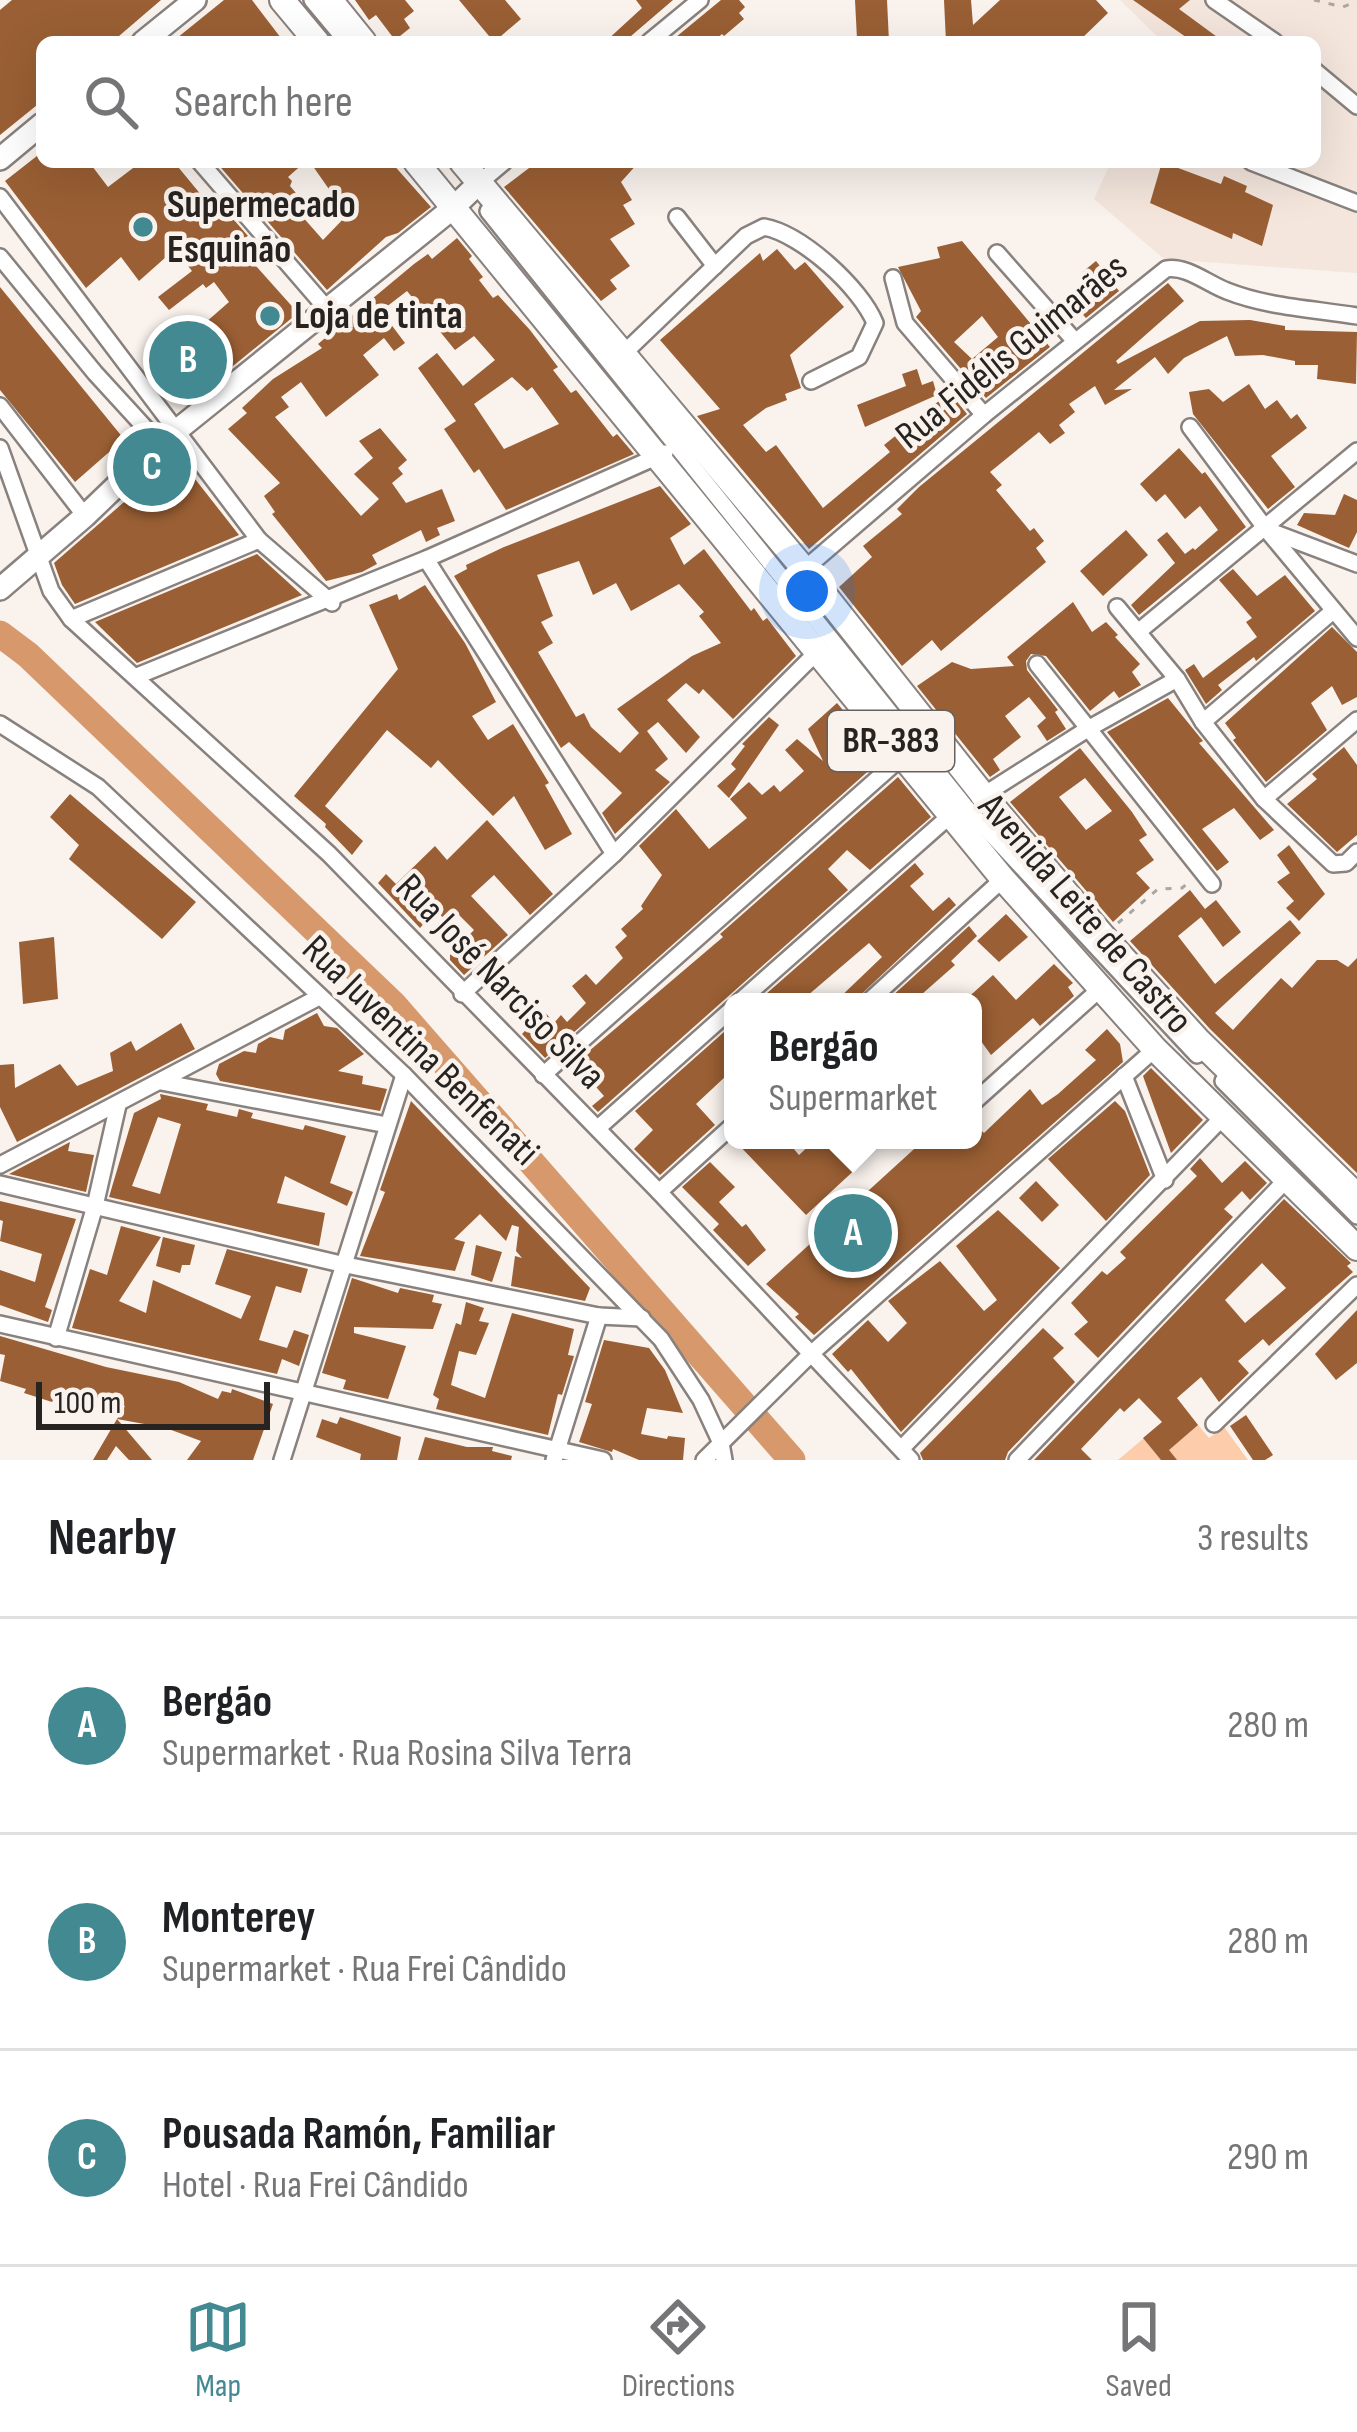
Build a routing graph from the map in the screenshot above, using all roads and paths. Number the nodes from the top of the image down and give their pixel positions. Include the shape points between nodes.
1 (195, 0) edge
2 (283, 0) edge
3 (312, 0) edge
4 (330, 0) edge
5 (700, 0) edge
6 (1214, 0) edge
7 (1314, 0) edge
8 (1357, 1) edge
9 (150, 36) edge
10 (312, 36) edge
11 (342, 36) edge
12 (359, 36) edge
13 (656, 36) edge
14 (1266, 36) edge
15 (1321, 76) edge
16 (1357, 106) edge
17 (36, 129) edge
18 (0, 159) edge
19 (205, 168) edge
20 (426, 168) edge
21 (452, 168) edge
22 (462, 168) edge
23 (497, 168) edge
24 (1267, 168) edge
25 (468, 194) junction
26 (0, 197) edge
27 (1357, 203) edge
28 (677, 217) dead end
29 (998, 253) dead end
30 (0, 257) edge
31 (715, 266) junction
32 (893, 278) dead end
33 (327, 309) junction
34 (1357, 316) edge
35 (1074, 340) junction
36 (622, 355) junction
37 (811, 381) dead end
38 (0, 406) edge
39 (984, 415) junction
40 (1190, 427) dead end
41 (169, 437) junction
42 (0, 448) edge
43 (677, 450) junction
44 (1357, 451) edge
45 (85, 516) junction
46 (1266, 529) junction
47 (259, 540) junction
48 (38, 558) junction
49 (428, 562) junction
50 (1357, 564) edge
51 (788, 583) junction
52 (0, 589) edge
53 (331, 602) junction
54 (1118, 607) dead end
55 (1334, 610) junction
56 (71, 619) junction
57 (1138, 632) junction
58 (1357, 638) edge
59 (818, 651) junction
60 (1036, 664) dead end
61 (141, 679) junction
62 (1177, 679) junction
63 (1357, 720) edge
64 (1203, 722) junction
65 (0, 724) edge
66 (1086, 730) junction
67 (0, 738) edge
68 (31, 743) junction
69 (903, 756) junction
70 (1264, 800) junction
71 (966, 805) junction
72 (1357, 852) edge
73 (614, 854) junction
74 (1207, 877) joint
75 (1003, 879) junction
76 (1103, 936) junction
77 (1100, 989) junction
78 (750, 993) edge
79 (878, 993) edge
80 (462, 994) junction
81 (319, 997) junction
82 (724, 1016) edge
83 (1191, 1041) junction
84 (1155, 1049) junction
85 (404, 1075) junction
86 (543, 1076) junction
87 (1124, 1076) junction
88 (161, 1082) junction
89 (982, 1095) edge
90 (118, 1105) junction
91 (1223, 1117) junction
92 (387, 1125) junction
93 (598, 1128) junction
94 (724, 1133) edge
95 (0, 1165) edge
96 (1287, 1179) junction
97 (1165, 1180) junction
98 (0, 1184) edge
99 (659, 1192) junction
100 (1357, 1196) edge
101 (95, 1206) junction
102 (1357, 1216) edge
103 (1357, 1248) edge
104 (341, 1264) junction
105 (1357, 1285) edge
106 (599, 1316) junction
107 (643, 1318) junction
108 (0, 1324) edge
109 (56, 1338) junction
110 (813, 1352) junction
111 (304, 1390) junction
112 (1214, 1424) dead end
113 (722, 1452) edge
114 (906, 1454) edge
115 (556, 1455) edge
116 (282, 1460) edge
117 (603, 1460) edge
118 (704, 1460) edge
119 (1017, 1460) edge

1 - 9 main road
2 - 10 highway
3 - 11 street
4 - 12 highway
5 - 13 street
6 - 14 street
7 - 8 path via 1343,7
15 - 16 street
17 - 18 main road
19 - 33 street
20 - 25 highway, Avenida Leite de Castro / BR-383
21 - 25 street
22 - 25 highway, Avenida Leite de Castro / BR-383
23 - 25 street
24 - 27 street
25 - 33 main road
25 - 36 highway, Avenida Leite de Castro / BR-383
25 - 43 highway, Avenida Leite de Castro / BR-383
26 - 41 street
28 - 31 street
29 - 35 street
30 - 41 street via 94,373
31 - 36 street
31 - 37 street via 746,236 772,228 868,306 874,323 859,357
32 - 39 street via 905,323
33 - 41 main road
34 - 35 street, Rua Fidélis Guimarães via 1260,302 1175,267
35 - 39 street, Rua Fidélis Guimarães
36 - 43 highway, Avenida Leite de Castro / BR-383
38 - 45 street
39 - 51 street, Rua Fidélis Guimarães
40 - 46 street
41 - 45 main road
41 - 47 street
42 - 48 street, Rua José Narciso Silva
43 - 49 street
43 - 51 highway, Avenida Leite de Castro / BR-383
43 - 51 highway, Avenida Leite de Castro / BR-383
44 - 46 street
45 - 48 main road
46 - 50 street
46 - 55 street
46 - 57 street
47 - 53 street
47 - 56 street
48 - 52 main road
48 - 56 street, Rua José Narciso Silva
49 - 53 street
49 - 73 street
51 - 59 highway, Avenida Leite de Castro / BR-383
51 - 71 highway, Avenida Leite de Castro / BR-383
53 - 61 street
54 - 57 street
55 - 58 street
55 - 64 street
56 - 61 street, Rua José Narciso Silva
57 - 62 street
59 - 69 highway, Avenida Leite de Castro / BR-383
59 - 73 street
60 - 66 street
61 - 80 street, Rua José Narciso Silva via 329,854
62 - 64 street
62 - 66 street
63 - 70 street
64 - 70 street
65 - 68 street, Rua Juventina Benfenati
66 - 71 street
66 - 74 street
67 - 68 street
68 - 81 street, Rua Juventina Benfenati via 98,787
69 - 71 highway, Avenida Leite de Castro / BR-383
69 - 86 street
70 - 72 street via 1340,866
71 - 75 highway, Avenida Leite de Castro / BR-383
71 - 76 highway, Avenida Leite de Castro / BR-383
71 - 78 street
71 - 83 street
73 - 80 street
74 - 76 path via 1151,894
75 - 77 highway, Avenida Leite de Castro / BR-383
75 - 79 street
76 - 83 highway, Avenida Leite de Castro / BR-383
77 - 84 highway, Avenida Leite de Castro / BR-383
77 - 89 street
80 - 86 street, Rua José Narciso Silva
81 - 85 street, Rua Juventina Benfenati
81 - 88 street
82 - 93 street
83 - 84 highway
83 - 100 highway, Avenida Leite de Castro / BR-383
83 - 102 street
84 - 87 street
84 - 91 highway, Avenida Leite de Castro / BR-383
85 - 92 street
85 - 107 street, Rua Juventina Benfenati
86 - 93 street, Rua José Narciso Silva
87 - 97 street
87 - 110 street
88 - 90 street
88 - 92 street
90 - 95 street
90 - 101 street
91 - 96 highway, Avenida Leite de Castro / BR-383
91 - 97 street
92 - 104 street
93 - 99 street, Rua José Narciso Silva
94 - 99 street
96 - 103 highway, Avenida Leite de Castro / BR-383
96 - 119 street
97 - 114 street
98 - 101 street
99 - 110 street, Rua José Narciso Silva
101 - 104 street
101 - 109 street
104 - 106 street
104 - 111 street
105 - 112 street
106 - 107 street
106 - 115 street
107 - 113 street, Rua Juventina Benfenati via 688,1378
108 - 109 street
109 - 111 street
110 - 113 street
110 - 114 street, Rua José Narciso Silva
111 - 115 street
111 - 116 street
113 - 118 street
115 - 117 street

